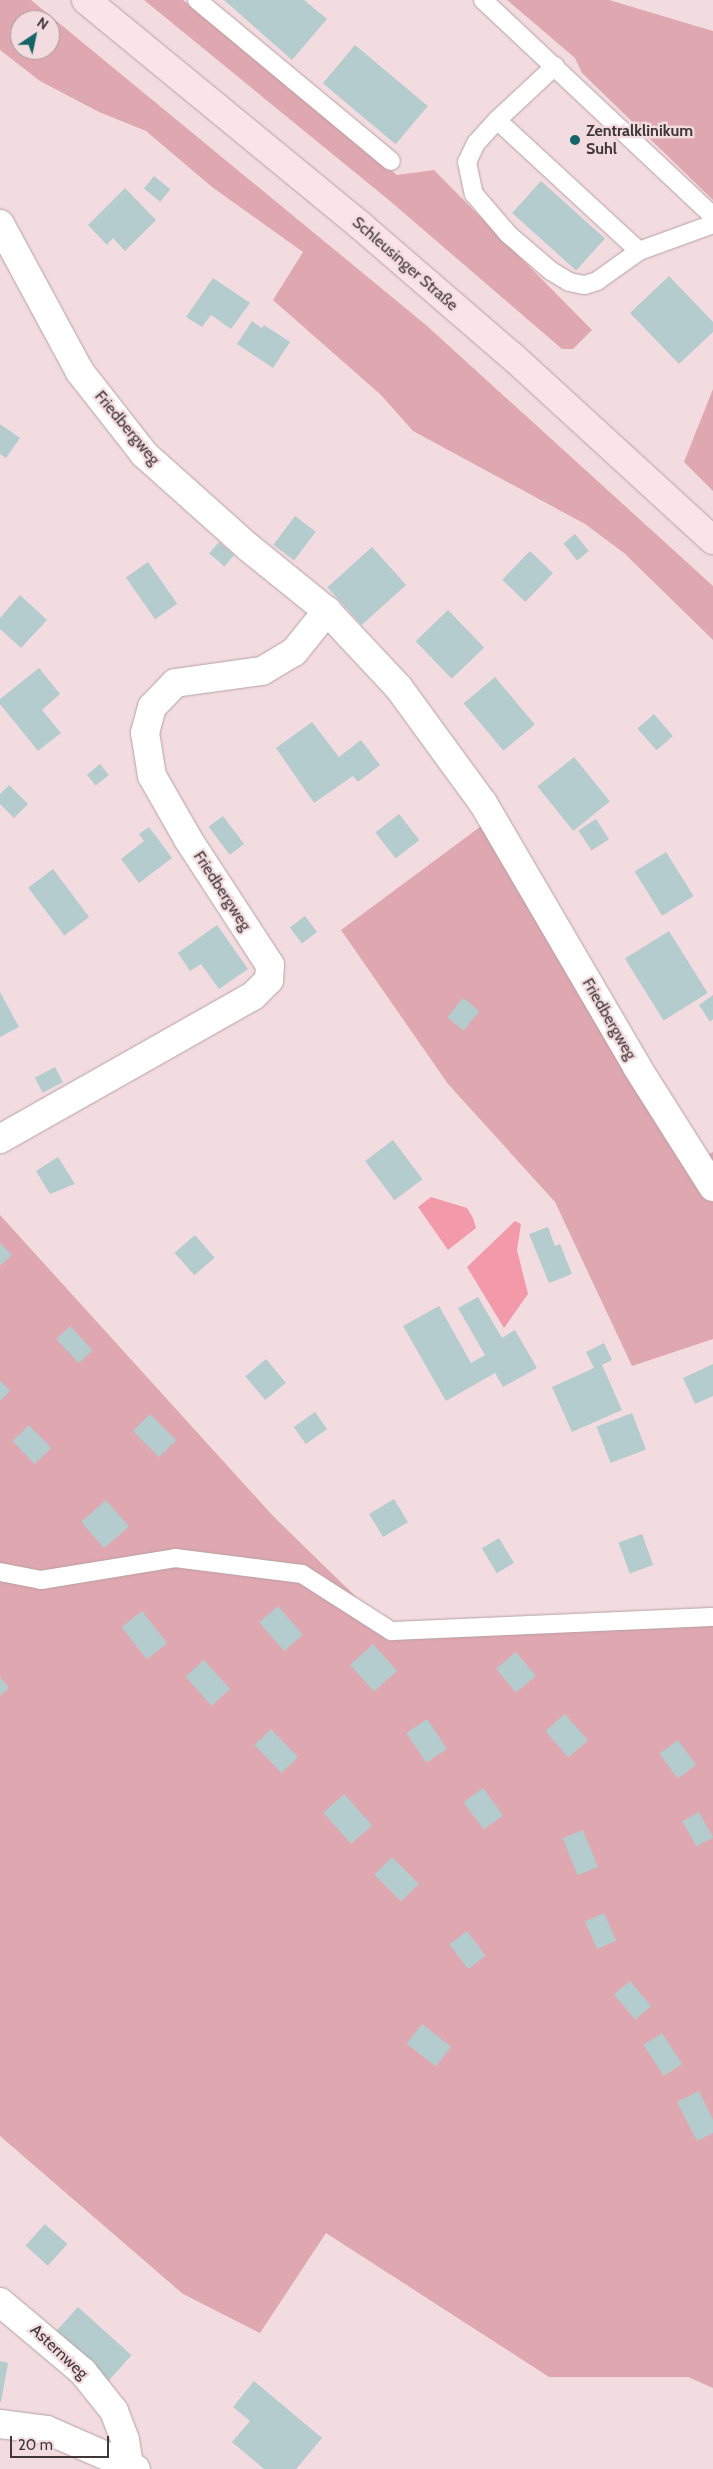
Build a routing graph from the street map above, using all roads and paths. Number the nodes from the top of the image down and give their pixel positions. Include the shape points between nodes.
1 (86, 0) edge
2 (197, 0) edge
3 (482, 0) edge
4 (555, 66) junction
5 (497, 120) junction
6 (391, 160) dead end
7 (713, 216) edge
8 (0, 224) edge
9 (713, 224) edge
10 (639, 251) junction
11 (713, 540) edge
12 (326, 611) junction
13 (0, 1139) edge
14 (713, 1187) edge
15 (0, 1572) edge
16 (713, 1617) edge
17 (0, 2302) edge
18 (0, 2424) edge
19 (132, 2467) edge

1 - 11 main road, Schleusinger Straße via 361,226 513,357
2 - 6 lane
3 - 4 lane
4 - 5 lane
4 - 7 lane
5 - 10 lane
5 - 10 lane via 476,143 467,162 474,194 508,234 569,282 585,285
8 - 12 street, Friedbergweg via 80,372 144,454
9 - 10 lane
12 - 13 street, Friedbergweg via 294,652 262,670 175,683 152,707 145,733 152,776 270,965 269,980 253,996
12 - 14 street, Friedbergweg via 399,688 483,803 637,1068
15 - 16 lane via 41,1580 175,1558 302,1574 391,1631
17 - 19 street, Asternweg via 83,2372 114,2411 126,2440
18 - 19 street via 46,2430

